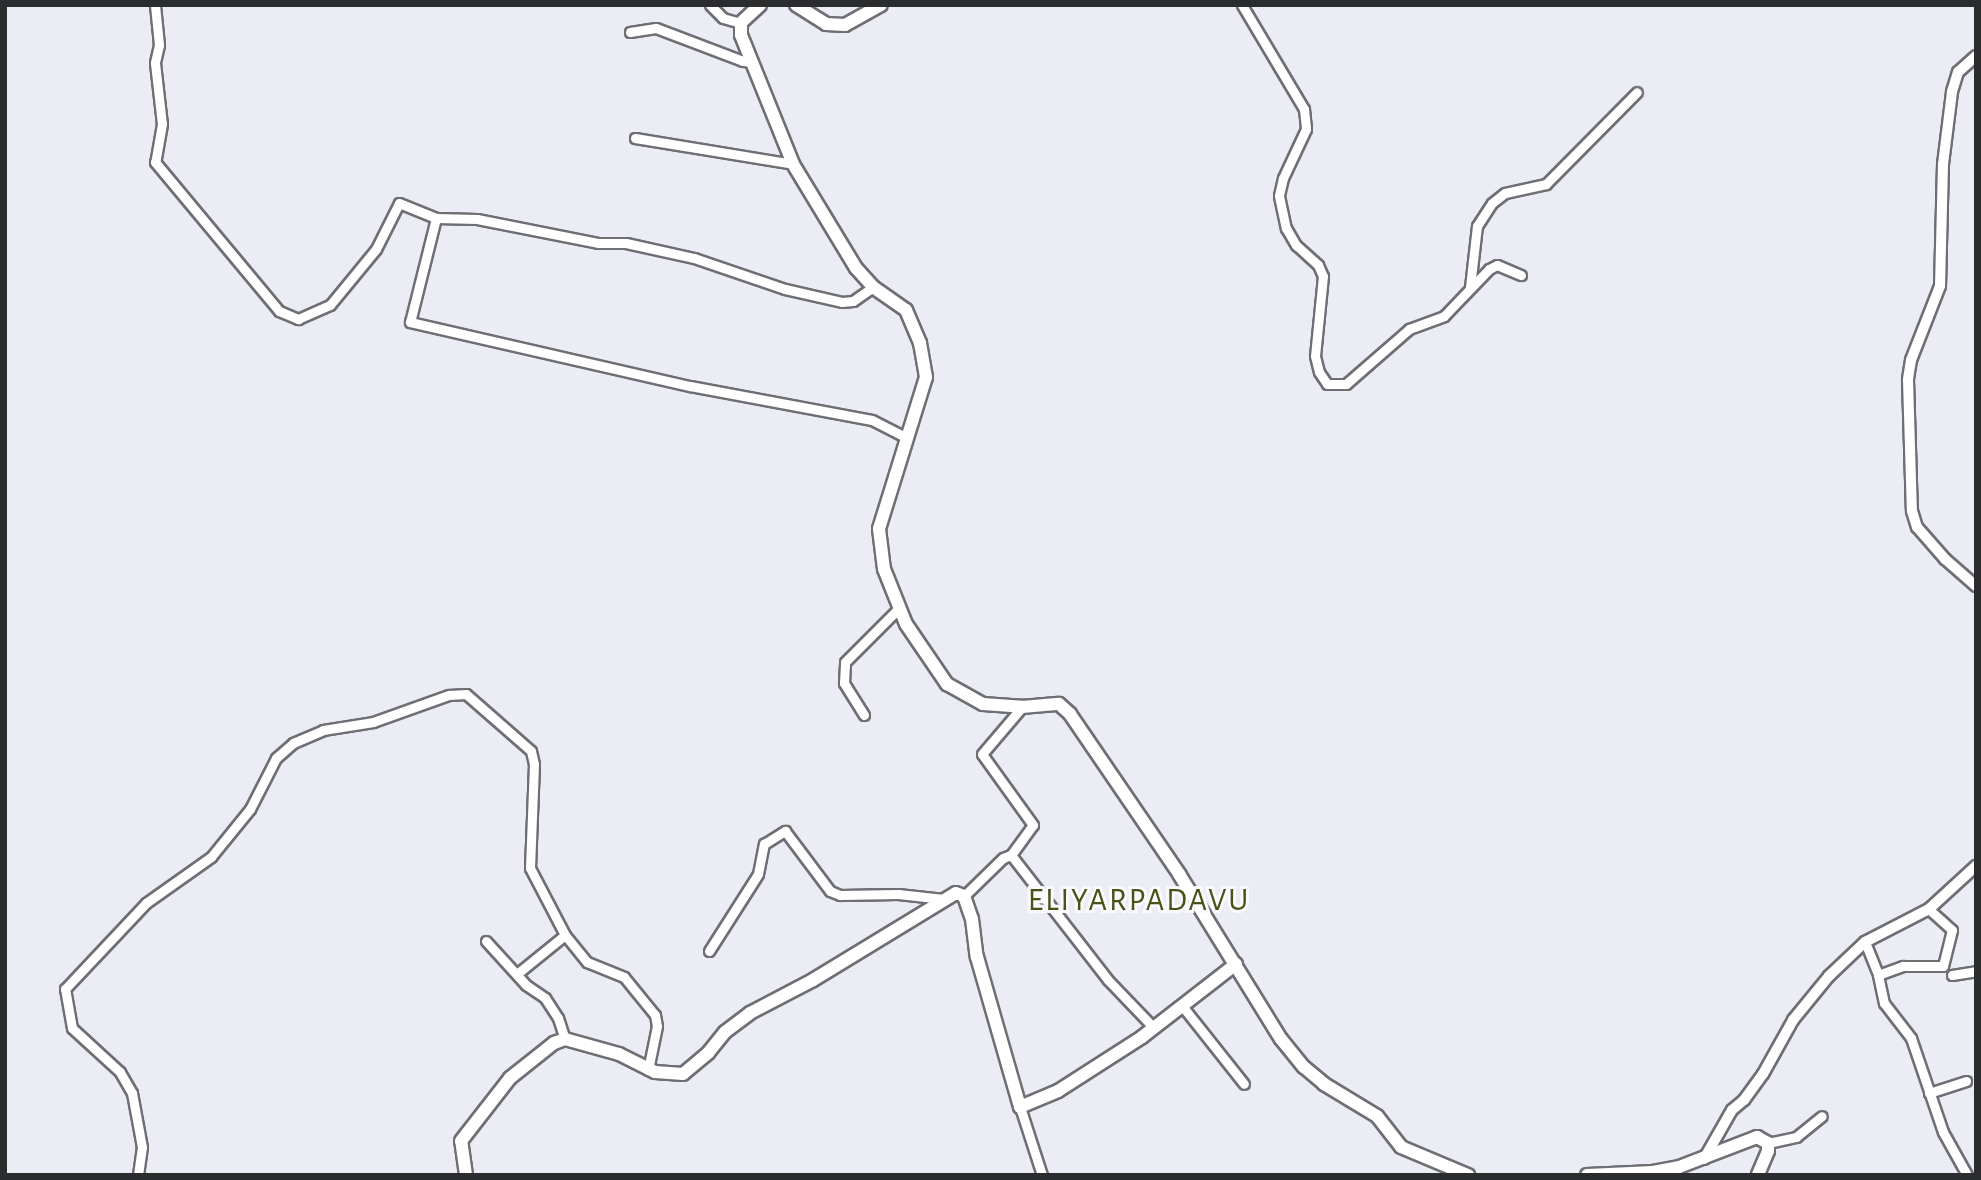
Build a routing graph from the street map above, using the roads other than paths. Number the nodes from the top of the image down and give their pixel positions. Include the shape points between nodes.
1 (155, 5) edge
2 (710, 5) edge
3 (760, 5) edge
4 (796, 5) edge
5 (881, 5) edge
6 (1241, 5) edge
7 (741, 23) junction
8 (630, 32) dead end
9 (1976, 56) edge
10 (753, 62) junction
11 (1637, 92) dead end
12 (635, 138) dead end
13 (793, 164) junction
14 (436, 218) junction
15 (1521, 275) dead end
16 (873, 287) junction
17 (1470, 287) junction
18 (907, 438) junction
19 (1976, 586) edge
20 (898, 609) junction
21 (1023, 707) junction
22 (864, 715) dead end
23 (1011, 855) junction
24 (1976, 866) edge
25 (964, 896) junction
26 (944, 899) junction
27 (1929, 909) junction
28 (565, 935) junction
29 (486, 941) dead end
30 (1865, 942) junction
31 (709, 951) dead end
32 (1236, 964) junction
33 (1976, 971) edge
34 (518, 973) junction
35 (1878, 975) junction
36 (1952, 975) dead end
37 (1183, 1007) junction
38 (1154, 1028) junction
39 (565, 1039) junction
40 (648, 1070) junction
41 (1966, 1082) dead end
42 (1244, 1084) dead end
43 (1929, 1093) junction
44 (1020, 1107) junction
45 (1822, 1116) dead end
46 (1768, 1143) junction
47 (1704, 1159) junction
48 (138, 1175) edge
49 (466, 1175) edge
50 (1042, 1175) edge
51 (1468, 1175) edge
52 (1587, 1175) edge
53 (1758, 1175) edge
54 (1968, 1175) edge

1 - 14 street via 162,124 155,162 279,311 298,320 330,305 376,249 399,202
2 - 7 street via 723,18
3 - 7 main road
4 - 5 main road via 826,24 845,25
6 - 17 street via 1304,108 1306,129 1279,196 1286,228 1323,276 1315,356 1327,384 1337,386 1354,379 1409,330 1444,316
7 - 10 main road via 741,35
8 - 10 street via 656,28
9 - 19 street via 1958,72 1952,92 1943,164 1940,286 1911,359 1908,380 1912,511 1917,527
10 - 13 main road
11 - 17 street via 1546,184 1505,193 1492,203 1477,226
12 - 13 street
13 - 16 main road
14 - 16 street via 477,219 598,243 626,243 842,302 853,301
14 - 18 street via 410,322 690,386 872,420
15 - 17 street via 1497,265
16 - 18 main road via 906,310 920,343 926,377
18 - 20 main road via 879,529 884,569
20 - 21 main road via 947,684 983,704
20 - 22 street via 845,662 844,683
21 - 23 street via 982,754 1033,825
21 - 32 main road via 1059,704 1070,714
23 - 25 street
23 - 38 street via 1108,980
24 - 27 street
25 - 26 main road via 956,893
25 - 44 main road
26 - 31 street via 840,895 831,891 785,831 764,844 758,874
26 - 40 main road via 750,1013 683,1074
27 - 30 street
27 - 35 street via 1952,930 1943,966 1903,966
28 - 34 street
28 - 40 street via 587,962 624,977 655,1016
28 - 48 street via 530,868 531,751 466,694 449,695 373,722 323,730 293,743 276,758 250,809 211,857 146,903 65,989 72,1028 120,1072 132,1093 142,1147
29 - 34 street
30 - 35 street
30 - 47 street via 1793,1020 1763,1074 1716,1133
32 - 37 main road
32 - 51 main road via 1281,1039 1304,1067 1377,1116 1401,1147
33 - 36 street
34 - 39 street via 545,998
35 - 43 street via 1884,1003 1911,1038
37 - 38 main road
37 - 42 street
38 - 44 main road via 1058,1091
39 - 40 main road via 619,1054
39 - 49 main road via 510,1078 461,1140
41 - 43 street
43 - 54 street via 1943,1132
44 - 50 street
45 - 46 street via 1796,1137
46 - 47 main road via 1756,1136
46 - 53 main road via 1769,1152
47 - 52 main road via 1653,1172

